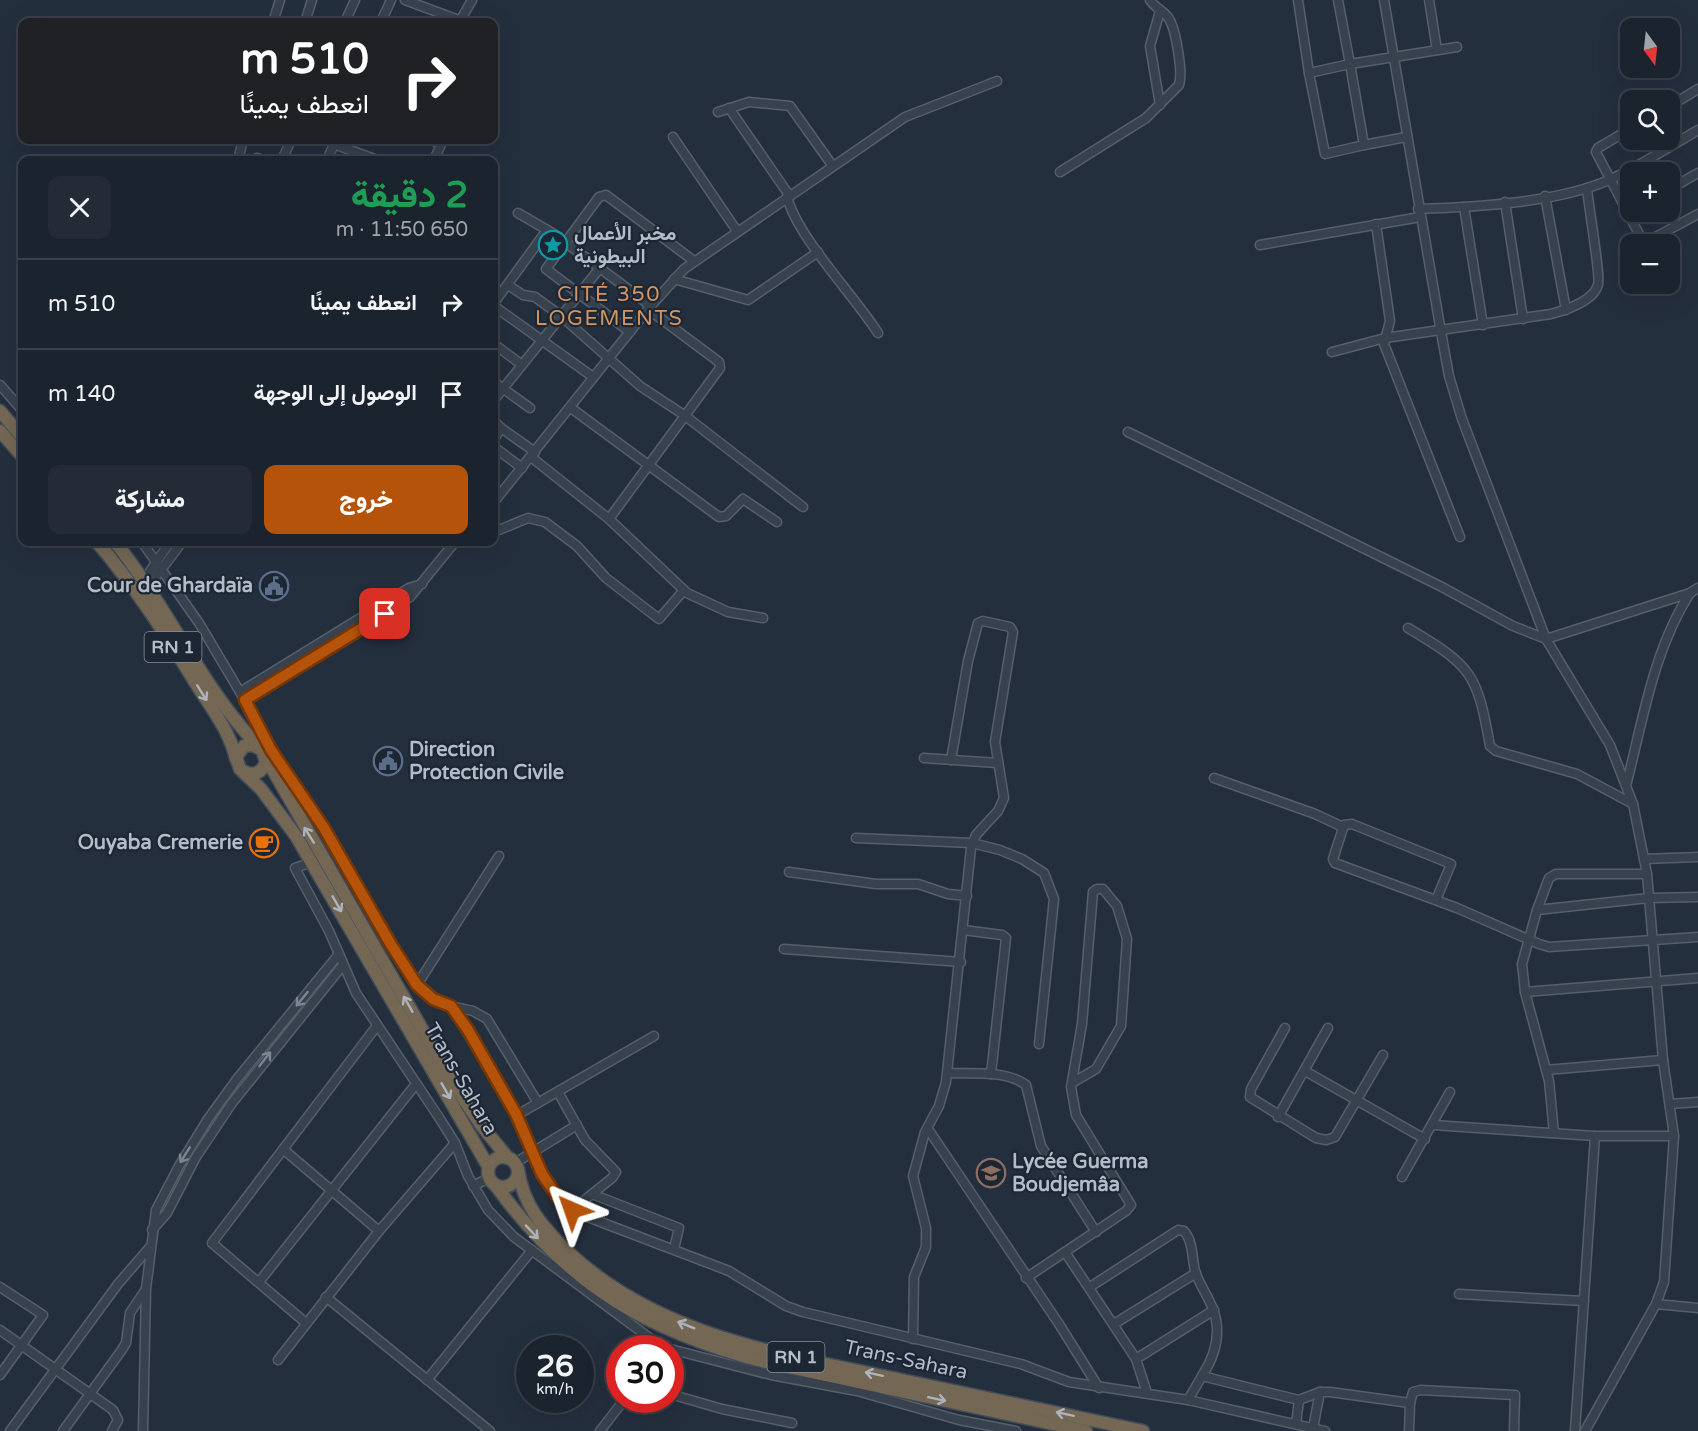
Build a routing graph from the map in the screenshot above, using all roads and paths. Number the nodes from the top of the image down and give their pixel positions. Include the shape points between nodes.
1 (280, 0) edge
2 (312, 0) edge
3 (355, 0) edge
4 (391, 0) edge
5 (405, 0) edge
6 (472, 0) edge
7 (1150, 0) edge
8 (1298, 0) edge
9 (1338, 0) edge
10 (1384, 0) edge
11 (1429, 0) edge
12 (1160, 11) junction
13 (274, 18) edge
14 (306, 18) edge
15 (347, 18) edge
16 (383, 18) edge
17 (452, 18) edge
18 (464, 18) edge
19 (1456, 47) dead end
20 (1437, 50) junction
21 (1393, 57) junction
22 (1350, 64) junction
23 (1309, 73) junction
24 (997, 81) dead end
25 (1698, 89) edge
26 (1680, 100) edge
27 (1160, 105) junction
28 (729, 108) junction
29 (718, 112) dead end
30 (1698, 130) edge
31 (1620, 135) edge
32 (674, 137) dead end
33 (1406, 137) junction
34 (340, 144) edge
35 (1364, 145) junction
36 (368, 156) edge
37 (832, 165) junction
38 (1060, 172) dead end
39 (1698, 173) edge
40 (1609, 180) junction
41 (1680, 183) edge
42 (1587, 188) junction
43 (788, 196) junction
44 (1545, 196) junction
45 (1620, 198) edge
46 (1505, 202) junction
47 (1464, 207) junction
48 (518, 213) dead end
49 (1419, 213) junction
50 (1698, 214) edge
51 (1634, 222) edge
52 (1376, 224) junction
53 (547, 230) junction
54 (737, 231) junction
55 (566, 243) junction
56 (1260, 245) dead end
57 (818, 252) junction
58 (694, 261) junction
59 (600, 268) junction
60 (674, 279) junction
61 (508, 285) junction
62 (579, 294) junction
63 (498, 299) edge
64 (498, 307) edge
65 (649, 308) junction
66 (1566, 310) junction
67 (561, 316) junction
68 (1523, 319) junction
69 (1483, 325) junction
70 (630, 332) junction
71 (1441, 332) junction
72 (878, 333) dead end
73 (1385, 338) junction
74 (541, 339) junction
75 (498, 348) edge
76 (1332, 351) dead end
77 (609, 359) junction
78 (522, 365) junction
79 (593, 377) junction
80 (0, 385) edge
81 (498, 385) edge
82 (503, 388) junction
83 (498, 395) edge
84 (18, 405) edge
85 (530, 408) dead end
86 (571, 408) junction
87 (0, 411) edge
88 (684, 415) junction
89 (498, 425) edge
90 (501, 428) junction
91 (0, 431) edge
92 (18, 432) edge
93 (1128, 432) dead end
94 (498, 433) edge
95 (498, 450) edge
96 (18, 451) edge
97 (533, 455) junction
98 (650, 465) junction
99 (522, 468) junction
100 (498, 495) edge
101 (803, 507) dead end
102 (609, 519) junction
103 (777, 522) dead end
104 (498, 530) edge
105 (1460, 537) dead end
106 (102, 546) edge
107 (117, 546) edge
108 (145, 546) edge
109 (168, 546) edge
110 (178, 546) edge
111 (452, 546) edge
112 (159, 565) junction
113 (142, 589) junction
114 (684, 590) junction
115 (1694, 590) edge
116 (763, 618) dead end
117 (1408, 628) dead end
118 (347, 633) junction
119 (1546, 639) junction
120 (279, 668) junction
121 (284, 676) junction
122 (243, 696) junction
123 (266, 753) junction
124 (924, 758) dead end
125 (236, 759) junction
126 (951, 760) junction
127 (997, 763) junction
128 (243, 771) junction
129 (1214, 778) dead end
130 (1626, 783) junction
131 (1633, 804) junction
132 (1342, 827) junction
133 (856, 838) dead end
134 (972, 843) junction
135 (499, 856) dead end
136 (1698, 857) edge
137 (1644, 859) junction
138 (312, 862) junction
139 (789, 872) dead end
140 (1647, 874) junction
141 (967, 896) junction
142 (1698, 897) edge
143 (1649, 898) junction
144 (1436, 900) junction
145 (1537, 910) junction
146 (963, 930) junction
147 (1698, 937) edge
148 (1527, 939) junction
149 (1654, 940) junction
150 (784, 949) dead end
151 (339, 954) junction
152 (960, 962) junction
153 (343, 965) junction
154 (1698, 978) edge
155 (1655, 981) junction
156 (417, 985) junction
157 (1526, 992) junction
158 (451, 1006) junction
159 (376, 1027) junction
160 (1285, 1028) dead end
161 (1328, 1028) dead end
162 (280, 1033) junction
163 (654, 1036) dead end
164 (1039, 1044) dead end
165 (1383, 1055) dead end
166 (1663, 1060) junction
167 (1546, 1070) junction
168 (1305, 1071) junction
169 (948, 1073) junction
170 (992, 1074) junction
171 (236, 1081) junction
172 (1072, 1083) junction
173 (416, 1084) junction
174 (244, 1087) junction
175 (558, 1092) junction
176 (1450, 1092) dead end
177 (1358, 1101) junction
178 (1698, 1102) edge
179 (538, 1103) junction
180 (1670, 1104) junction
181 (516, 1114) junction
182 (1278, 1117) junction
183 (577, 1125) junction
184 (1433, 1125) junction
185 (928, 1129) junction
186 (1554, 1133) junction
187 (1595, 1136) junction
188 (1674, 1136) junction
189 (1425, 1139) junction
190 (455, 1143) junction
191 (283, 1149) junction
192 (534, 1152) junction
193 (514, 1163) junction
194 (491, 1177) junction
195 (1402, 1177) dead end
196 (473, 1186) junction
197 (332, 1191) junction
198 (592, 1194) junction
199 (572, 1210) junction
200 (152, 1230) junction
201 (379, 1231) junction
202 (1096, 1232) junction
203 (149, 1248) junction
204 (674, 1249) junction
205 (532, 1250) junction
206 (1065, 1252) junction
207 (1196, 1273) junction
208 (1026, 1278) junction
209 (259, 1282) junction
210 (0, 1287) edge
211 (1090, 1287) junction
212 (146, 1289) junction
213 (1459, 1294) dead end
214 (326, 1297) junction
215 (1584, 1301) junction
216 (1656, 1304) junction
217 (1698, 1308) edge
218 (1214, 1310) junction
219 (306, 1323) junction
220 (1114, 1324) junction
221 (0, 1330) edge
222 (649, 1335) edge
223 (913, 1339) junction
224 (21, 1345) junction
225 (684, 1352) edge
226 (1136, 1359) junction
227 (278, 1360) dead end
228 (55, 1372) junction
229 (0, 1375) edge
230 (1202, 1376) junction
231 (427, 1380) junction
232 (1099, 1388) junction
233 (1320, 1392) junction
234 (1147, 1393) junction
235 (90, 1394) junction
236 (684, 1398) edge
237 (1188, 1400) junction
238 (1299, 1400) junction
239 (1410, 1404) junction
240 (614, 1413) edge
241 (792, 1423) dead end
242 (1296, 1424) junction
243 (1313, 1428) junction
244 (486, 1430) edge
245 (10, 1431) edge
246 (63, 1431) edge
247 (112, 1431) edge
248 (143, 1431) edge
249 (600, 1431) edge
250 (1016, 1431) edge
251 (1086, 1431) edge
252 (1143, 1431) edge
253 (1325, 1431) edge
254 (1409, 1431) edge
255 (1514, 1431) edge
256 (1575, 1431) edge
257 (1585, 1431) edge

1 - 13 street
2 - 14 street
3 - 15 street
4 - 16 street
5 - 17 street
6 - 18 street
7 - 12 street
8 - 23 street
9 - 22 street
10 - 21 street
11 - 20 street
12 - 27 street via 1150,46
12 - 27 street via 1173,29 1181,81
19 - 20 street
20 - 21 street
21 - 22 street
21 - 33 street
22 - 23 street
22 - 35 street
23 - 35 street via 1323,152
24 - 37 street via 905,117
25 - 26 street
27 - 38 street via 1146,118
28 - 29 street
28 - 37 street via 749,102 790,106
28 - 43 street
30 - 40 street
31 - 40 street via 1598,148 1597,158
32 - 54 street
33 - 35 street
33 - 49 street
34 - 36 street
37 - 43 street
39 - 41 street
40 - 42 street
40 - 45 street
42 - 44 street
42 - 66 street via 1599,279 1593,294
43 - 54 street
43 - 57 street via 791,209
44 - 46 street
44 - 66 street
46 - 47 street
46 - 68 street
47 - 49 street
47 - 69 street
48 - 53 street
49 - 52 street
49 - 71 street
50 - 51 street via 1650,240 1640,236
52 - 56 street
52 - 73 street via 1390,321
53 - 55 street
53 - 61 street
54 - 58 street
55 - 58 street via 604,195
55 - 59 street
55 - 62 street via 546,270
57 - 60 street via 748,300
57 - 72 street
58 - 60 street
59 - 62 street
59 - 65 street
60 - 65 street
61 - 63 street
61 - 67 street via 523,295 535,297
62 - 67 street
62 - 70 street
64 - 74 street
65 - 70 street
65 - 88 street via 720,364 720,370
66 - 68 street
67 - 74 street
67 - 77 street
68 - 69 street
69 - 71 street
70 - 77 street
71 - 73 street
71 - 119 street via 1462,419
73 - 76 street
73 - 105 street via 1401,392
74 - 78 street
74 - 79 street
75 - 78 street
77 - 79 street
77 - 88 street via 640,386
78 - 82 street
79 - 86 street
80 - 84 street
81 - 82 street
82 - 83 street
82 - 85 street
86 - 97 street
86 - 98 street
87 - 92 highway
88 - 98 street
88 - 101 street
89 - 90 street
90 - 94 street
90 - 97 street
91 - 96 highway
93 - 119 street
95 - 99 street
97 - 99 street
97 - 102 street
98 - 102 street
98 - 103 street via 719,517 726,516 743,500
99 - 100 street
102 - 114 street
104 - 114 street via 528,518 545,522 577,546 606,578 659,619
106 - 113 highway, Trans-Sahara / RN 1
107 - 113 highway, Trans-Sahara / RN 1
108 - 112 street
109 - 112 street
110 - 112 street
111 - 118 street via 417,591
112 - 113 street
112 - 122 street
113 - 123 highway, Trans-Sahara / RN 1 via 236,722
113 -> 125 highway, Trans-Sahara / RN 1 via 221,723
114 - 116 street via 728,612
115 - 119 street
115 - 130 street via 1676,617 1661,653
117 - 131 street via 1454,658 1472,675 1490,746 1496,751 1577,774
118 - 120 street
118 - 121 street
119 - 130 street via 1610,745
120 - 121 street
120 - 122 street
121 - 122 street
122 - 123 street
123 - 125 highway via 253,745 244,746
123 - 128 highway via 261,771
123 - 156 street via 324,828
193 -> 123 highway, Trans-Sahara / RN 1 via 456,1088
124 - 126 street
125 - 128 highway
126 - 127 street
126 - 127 street via 968,661 978,623 983,621 1010,627 1012,632 995,742
127 - 134 street via 1004,792 1002,805
128 - 138 highway, Trans-Sahara / RN 1 via 275,806
129 - 132 street
130 - 131 street
131 - 137 street
132 - 144 street via 1335,863
132 - 144 street via 1352,824 1451,864
133 - 134 street
134 - 141 street
134 - 164 street via 1023,859 1044,873 1051,886 1054,899
135 - 156 street
136 - 137 street
137 - 140 street
138 - 151 street via 295,868
138 -> 194 highway, Trans-Sahara / RN 1
139 - 141 street via 876,884 918,884
140 - 143 street
140 - 145 street via 1556,874 1548,882
141 - 146 street
142 - 143 street
143 - 145 street
143 - 149 street
144 - 148 street
145 - 148 street
146 - 152 street
146 - 170 street via 1006,938
147 - 149 street
148 - 149 street via 1549,947
148 - 157 street via 1522,964
149 - 155 street
150 - 152 street
151 - 153 street
151 -> 162 street
152 - 169 street
153 - 159 street
153 - 162 street
154 - 155 street
155 - 157 street
155 - 166 street
156 - 158 street via 433,999
157 - 167 street
158 - 179 street via 487,1019
158 - 181 street
159 - 173 street
159 - 191 street
160 - 182 street via 1249,1094 1252,1101
161 - 168 street
162 - 171 street
174 -> 162 street
163 - 175 street
165 - 177 street
166 - 167 street
166 - 180 street
167 - 186 street
168 - 177 street
168 - 182 street
169 - 170 street
169 - 185 street
170 - 202 street via 1012,1078 1029,1089 1041,1146
171 - 174 street
171 -> 200 street via 178,1166 156,1210
172 - 172 street via 1096,1069 1120,1026 1126,939 1117,906 1103,889 1093,892
172 - 202 street via 1076,1115 1130,1201 1126,1211
173 - 190 street
173 - 197 street
174 - 200 street via 196,1157 167,1213
175 - 179 street
175 - 183 street
176 - 184 street
177 - 182 street via 1332,1139 1316,1138
177 - 189 street
178 - 180 street
179 - 181 street
180 - 188 street
181 - 192 street
183 - 192 street
183 - 198 street via 596,1153 616,1172
184 - 186 street
184 - 189 street
185 - 208 street
185 - 223 street via 913,1176 926,1228 926,1247 914,1277
186 - 187 street
187 - 188 street
187 - 215 street
188 - 216 street via 1664,1282
189 - 195 street
190 - 196 street
190 - 201 street
191 - 197 street
191 - 209 street via 212,1243
192 - 193 street
192 - 199 street via 542,1174
193 - 194 highway via 498,1158
193 - 194 highway via 517,1178 511,1186
252 -> 193 highway, Trans-Sahara / RN 1 via 772,1352 667,1317 600,1278 552,1236 521,1192
194 - 196 street
194 -> 251 highway, Trans-Sahara / RN 1 via 521,1221 582,1279 637,1315 680,1336 765,1362
196 - 205 street via 488,1210
197 - 201 street
197 - 209 street
198 - 199 street
198 - 204 street via 680,1228
199 - 204 street
200 - 203 street
201 - 214 street
202 - 206 street
203 - 212 street
203 - 228 street
204 - 223 street via 743,1277 786,1306
205 - 222 street
205 - 231 street
206 - 208 street
206 - 211 street
207 - 211 street via 1189,1238 1178,1230
207 - 218 street
207 - 220 street
208 - 232 street
209 - 219 street
210 - 224 street via 42,1314
211 - 220 street
212 - 235 street via 130,1313 126,1343
212 - 248 street
213 - 215 street
214 - 219 street
214 - 231 street
215 - 256 street
216 - 217 street
216 - 257 street
218 - 226 street
218 - 230 street via 1216,1347
219 - 227 street
220 - 226 street
221 - 224 street
223 - 232 street via 1021,1364 1069,1382
224 - 228 street
224 - 229 street
225 - 250 street
226 - 234 street
228 - 235 street
228 - 245 street
230 - 237 street
230 - 238 street
231 - 244 street
232 - 234 street
233 - 238 street
233 - 239 street
233 - 243 street
234 - 237 street
235 - 246 street
235 - 247 street via 117,1414
236 - 241 street
237 - 242 street
238 - 242 street
239 - 254 street
239 - 255 street via 1413,1392 1421,1390 1515,1395
240 - 249 street
242 - 243 street
243 - 253 street

